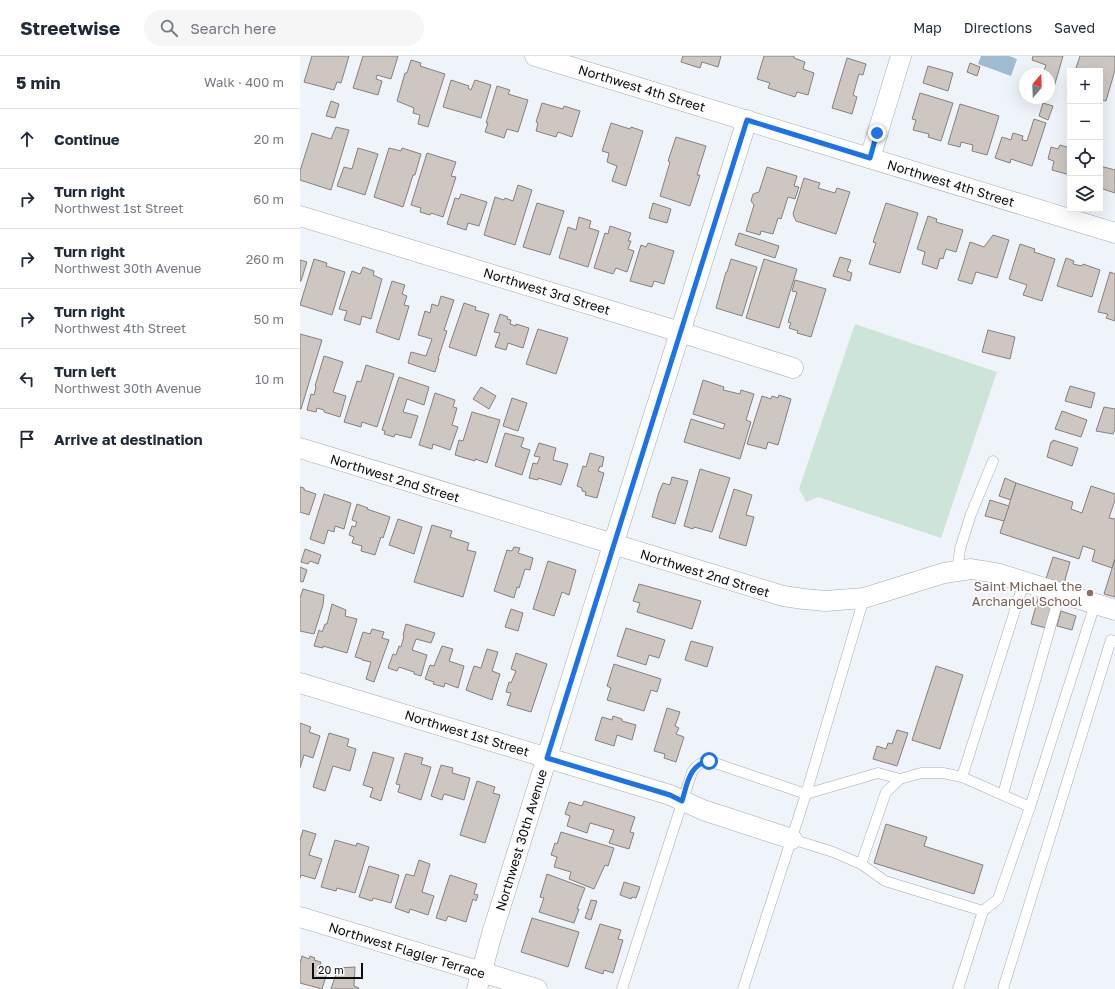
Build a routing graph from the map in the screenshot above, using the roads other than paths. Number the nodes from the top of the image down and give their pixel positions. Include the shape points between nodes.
1 (535, 56) edge
2 (901, 56) edge
3 (747, 120) junction
4 (870, 158) junction
5 (300, 216) edge
6 (1115, 233) edge
7 (680, 332) junction
8 (793, 368) dead end
9 (300, 448) edge
10 (993, 461) dead end
11 (613, 545) junction
12 (957, 571) junction
13 (1024, 582) junction
14 (1060, 593) junction
15 (864, 598) junction
16 (1095, 604) junction
17 (1115, 610) edge
18 (1115, 642) edge
19 (300, 683) edge
20 (547, 758) junction
21 (962, 777) junction
22 (900, 779) junction
23 (806, 794) junction
24 (1003, 794) junction
25 (682, 801) junction
26 (1030, 806) junction
27 (792, 839) junction
28 (861, 864) junction
29 (982, 911) junction
30 (300, 917) edge
31 (479, 981) edge
32 (537, 989) edge
33 (622, 989) edge
34 (743, 989) edge
35 (958, 989) edge
36 (1003, 989) edge

1 - 3 street, Northwest 4th Street
2 - 4 street
3 - 4 street, Northwest 4th Street
3 - 7 street, Northwest 30th Avenue
4 - 6 street, Northwest 4th Street
5 - 7 street, Northwest 3rd Street
7 - 8 street, Northwest 3rd Street
7 - 11 street, Northwest 30th Avenue
9 - 11 street, Northwest 2nd Street
10 - 12 lane via 971,514 960,549
11 - 15 street, Northwest 2nd Street via 783,596 826,601
11 - 20 street, Northwest 30th Avenue
12 - 13 street, Northwest 2nd Street via 984,570
12 - 15 street, Northwest 2nd Street
13 - 14 street, Northwest 2nd Street
13 - 21 lane
14 - 16 street, Northwest 2nd Street
14 - 24 lane
15 - 23 lane
16 - 17 street, Northwest 2nd Street
16 - 26 lane
18 - 36 lane via 1111,640
19 - 20 street, Northwest 1st Street
20 - 25 street, Northwest 1st Street via 670,795
20 - 31 street, Northwest 30th Avenue
21 - 22 lane via 943,773 922,773
21 - 24 lane
22 - 23 lane via 878,773
22 - 28 lane via 886,792
23 - 25 lane via 709,761 702,762 692,772
23 - 27 lane
24 - 26 lane
25 - 27 street, Northwest 1st Street
25 - 33 lane
26 - 29 lane via 998,899
27 - 28 lane
27 - 34 lane
28 - 29 lane via 885,881
29 - 35 lane
30 - 31 street, Northwest Flagler Terrace
31 - 32 street, Northwest Flagler Terrace

